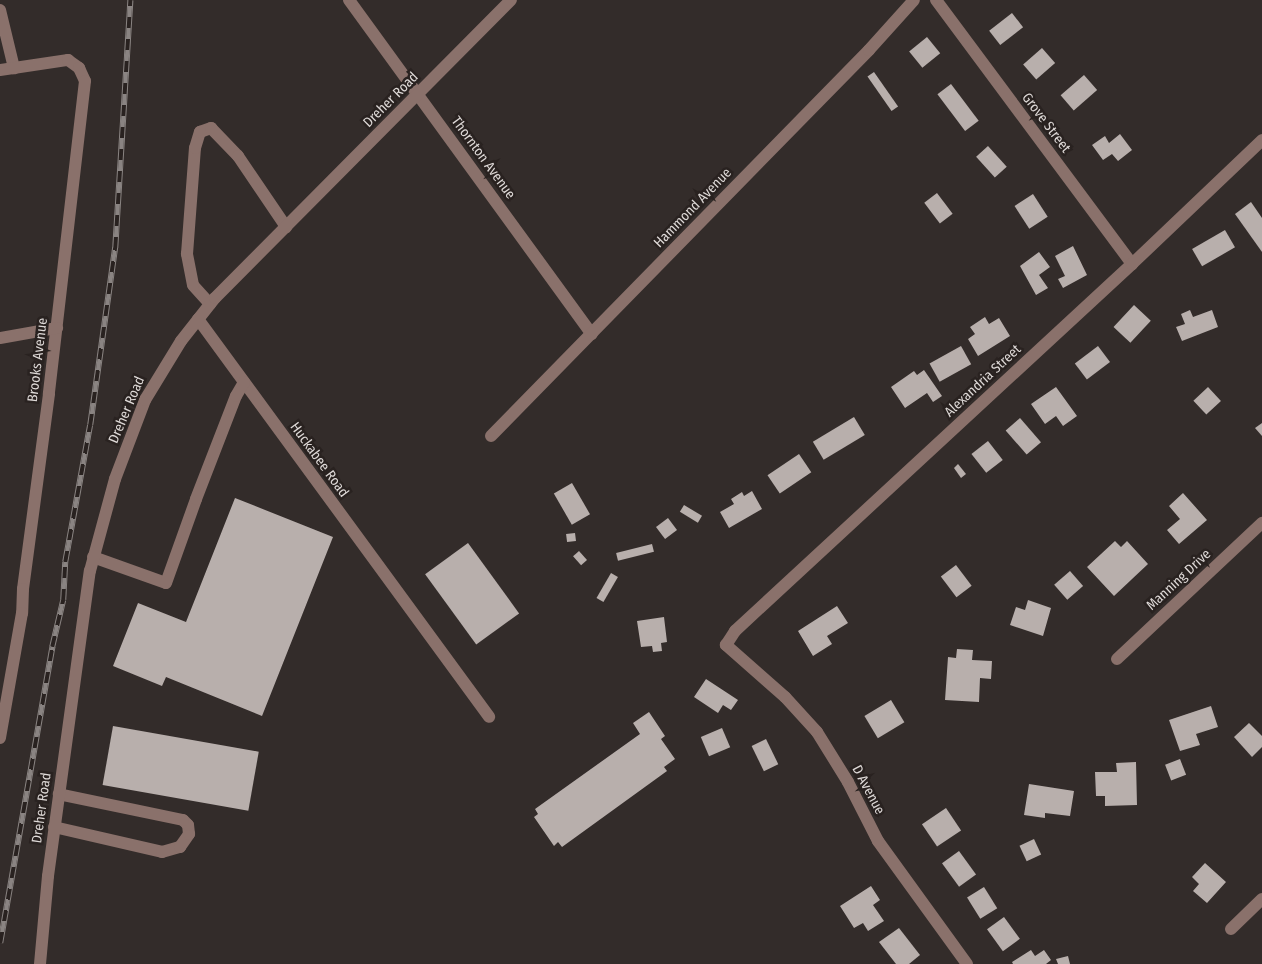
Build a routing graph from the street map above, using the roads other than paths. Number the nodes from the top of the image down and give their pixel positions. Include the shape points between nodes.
1 (349, 0) edge
2 (511, 0) edge
3 (914, 0) edge
4 (936, 0) edge
5 (0, 10) edge
6 (14, 68) junction
7 (0, 70) edge
8 (418, 94) junction
9 (1262, 140) edge
10 (286, 227) junction
11 (1132, 264) junction
12 (210, 304) junction
13 (198, 319) junction
14 (56, 328) junction
15 (592, 334) junction
16 (0, 338) edge
17 (244, 382) junction
18 (491, 436) dead end
19 (1262, 523) edge
20 (93, 557) junction
21 (726, 645) joint
22 (1117, 659) dead end
23 (489, 717) dead end
24 (0, 738) edge
25 (59, 794) junction
26 (54, 827) junction
27 (1262, 899) edge
28 (1231, 929) dead end
29 (40, 964) edge
30 (966, 964) edge

1 - 8 street, Thornton Avenue
2 - 8 street, Dreher Road
3 - 15 street, Hammond Avenue
4 - 11 street, Grove Street
5 - 6 street
6 - 7 street, Brooks Avenue
6 - 14 street, Brooks Avenue via 68,60 79,68 85,80
8 - 10 street, Dreher Road
8 - 15 street, Thornton Avenue
9 - 11 street, Alexandria Street
10 - 12 street, Dreher Road
10 - 12 street via 238,156 211,128 200,132 195,148 187,254 193,285
11 - 21 street, Alexandria Street via 734,630
12 - 13 street, Dreher Road
13 - 17 street, Huckabee Road
13 - 20 street, Dreher Road via 158,376 139,413 115,479
14 - 16 street
14 - 24 street, Brooks Avenue via 22,613
15 - 18 street, Hammond Avenue
17 - 20 street via 166,583
17 - 23 street, Huckabee Road
19 - 22 street, Manning Drive
20 - 25 street, Dreher Road via 85,594
21 - 30 street, D Avenue via 785,697 817,732 848,782 878,841
25 - 26 street, Dreher Road
25 - 26 street via 183,820 188,825 189,834 180,847 162,852
26 - 29 street, Dreher Road
27 - 28 street

